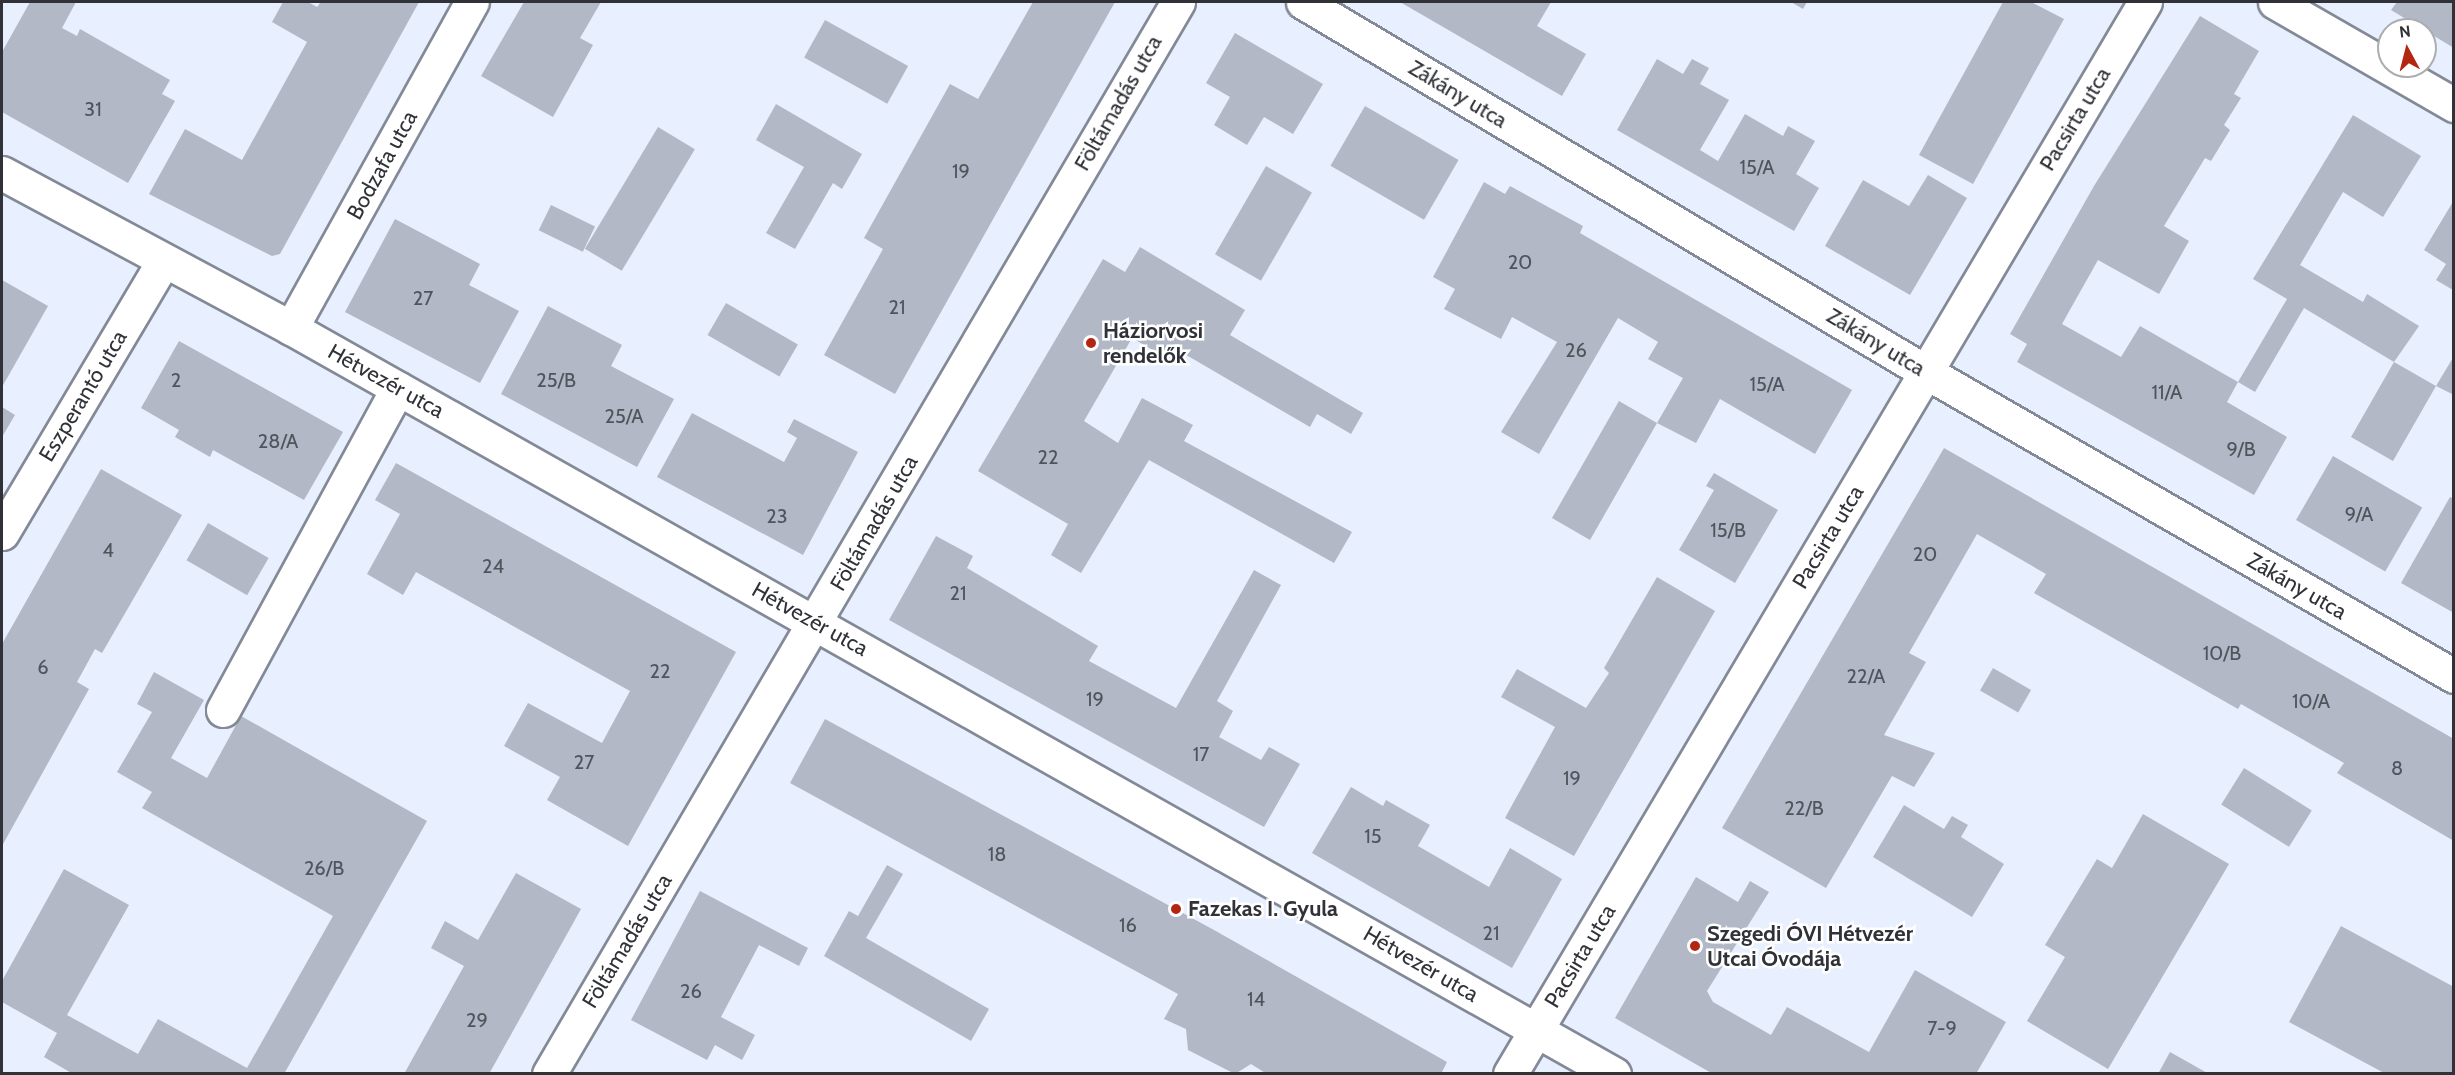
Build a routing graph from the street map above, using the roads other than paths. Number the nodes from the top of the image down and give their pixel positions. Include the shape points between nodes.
1 (472, 2) edge
2 (1178, 2) edge
3 (1302, 2) edge
4 (2145, 2) edge
5 (2275, 2) edge
6 (2454, 105) edge
7 (2, 172) edge
8 (164, 260) junction
9 (291, 328) junction
10 (1926, 372) junction
11 (398, 388) junction
12 (2, 533) edge
13 (816, 622) junction
14 (2454, 676) edge
15 (223, 710) dead end
16 (1536, 1029) junction
17 (549, 1074) edge
18 (1510, 1074) edge
19 (1614, 1074) edge

1 - 9 street, Bodzafa utca
2 - 13 street, Föltámadás utca
3 - 10 street, Zákány utca
4 - 10 street, Pacsirta utca
5 - 6 street
7 - 8 street, Hétvezér utca
8 - 9 street, Hétvezér utca
8 - 12 street, Eszperantó utca
9 - 11 street, Hétvezér utca
10 - 14 street, Zákány utca
10 - 16 street, Pacsirta utca
11 - 13 street, Hétvezér utca
11 - 15 street
13 - 16 street, Hétvezér utca
13 - 17 street, Föltámadás utca
16 - 18 street, Pacsirta utca
16 - 19 street, Hétvezér utca

